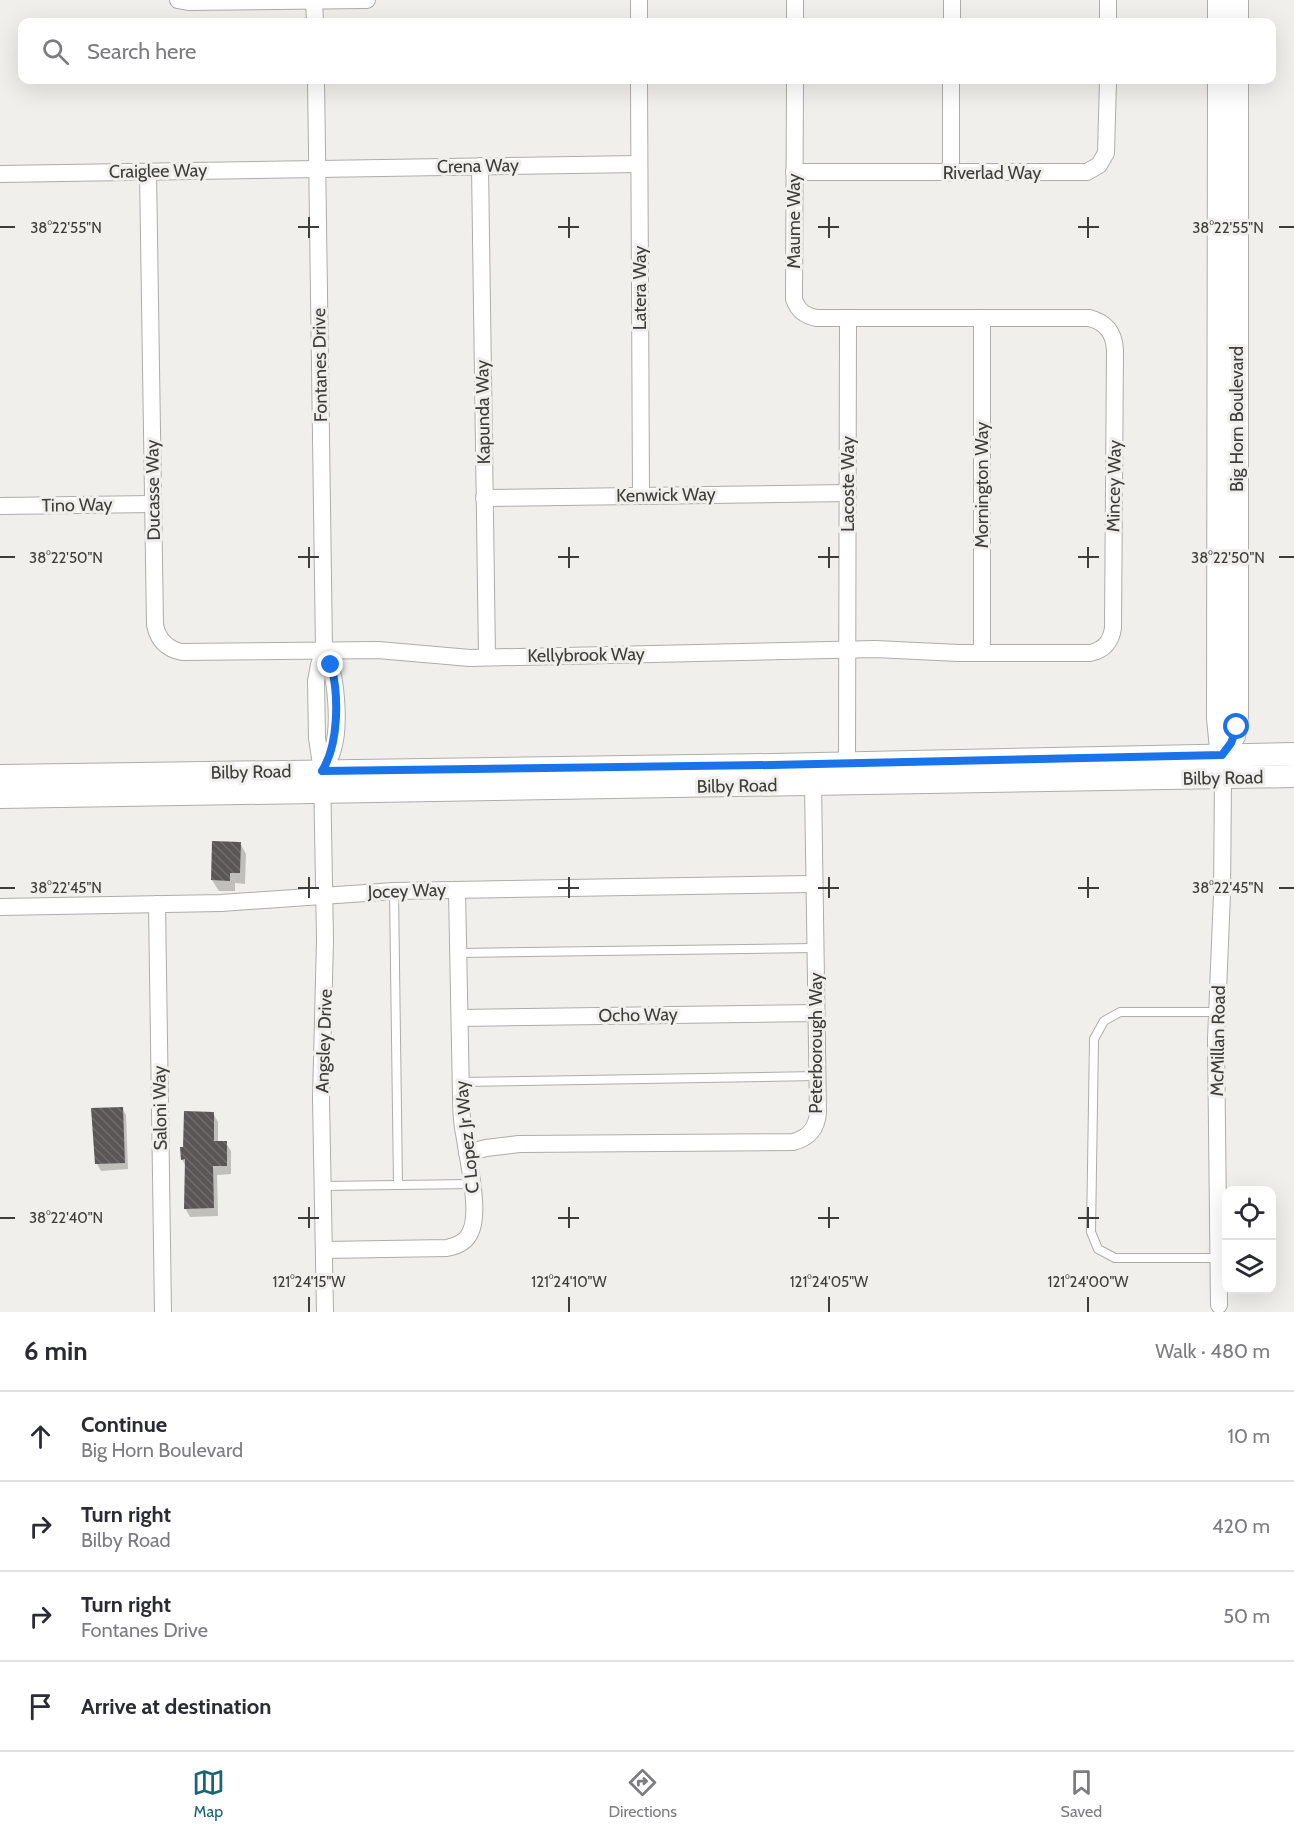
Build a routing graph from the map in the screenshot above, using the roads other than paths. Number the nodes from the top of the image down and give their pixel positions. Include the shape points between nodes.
1 (178, 0) edge
2 (367, 0) edge
3 (639, 0) edge
4 (795, 0) edge
5 (952, 0) edge
6 (1108, 0) edge
7 (1219, 0) edge
8 (1238, 0) edge
9 (314, 1) edge
10 (315, 18) edge
11 (639, 18) edge
12 (795, 18) edge
13 (952, 18) edge
14 (1108, 18) edge
15 (1219, 18) edge
16 (1238, 18) edge
17 (316, 84) edge
18 (639, 84) edge
19 (795, 84) edge
20 (951, 84) edge
21 (1108, 84) edge
22 (1219, 84) edge
23 (1237, 84) edge
24 (639, 164) junction
25 (480, 166) junction
26 (317, 169) junction
27 (148, 172) junction
28 (794, 172) junction
29 (951, 173) junction
30 (0, 174) edge
31 (848, 318) junction
32 (982, 318) junction
33 (848, 493) junction
34 (641, 496) junction
35 (484, 498) junction
36 (153, 504) junction
37 (0, 506) edge
38 (847, 649) junction
39 (324, 650) junction
40 (982, 653) junction
41 (487, 657) junction
42 (1294, 754) edge
43 (1222, 755) junction
44 (847, 763) junction
45 (0, 776) edge
46 (1294, 776) edge
47 (1223, 778) junction
48 (322, 781) junction
49 (813, 784) junction
50 (0, 797) edge
51 (814, 884) junction
52 (458, 890) junction
53 (394, 891) junction
54 (325, 896) junction
55 (157, 904) junction
56 (0, 907) edge
57 (815, 948) junction
58 (459, 953) junction
59 (816, 1012) junction
60 (1217, 1012) junction
61 (460, 1018) junction
62 (817, 1076) junction
63 (460, 1082) junction
64 (467, 1152) junction
65 (472, 1184) junction
66 (398, 1185) junction
67 (323, 1186) junction
68 (324, 1250) junction
69 (1219, 1258) junction
70 (1219, 1305) dead end
71 (162, 1312) edge
72 (326, 1312) edge

1 - 9 street
2 - 9 street
3 - 11 street
4 - 12 street
5 - 13 street
6 - 14 street
7 - 15 main road
8 - 16 main road
9 - 10 street
17 - 26 street, Fontanes Drive
18 - 24 street, Latera Way
19 - 28 street, Maume Way
20 - 29 street
21 - 29 street, Riverlad Way via 1106,153 1094,170 1080,174
22 - 43 main road, Big Horn Boulevard via 1218,718
23 - 43 main road, Big Horn Boulevard via 1237,717 1234,736
24 - 25 street, Crena Way
24 - 34 street, Latera Way
25 - 26 street, Crena Way
25 - 35 street, Kapunda Way
26 - 27 street, Craiglee Way
26 - 39 street, Fontanes Drive
27 - 30 street, Craiglee Way
27 - 36 street, Ducasse Way
28 - 29 street, Riverlad Way
28 - 31 street, Maume Way via 794,299 810,317
31 - 32 street, Mincey Way
31 - 33 street, Lacoste Way
32 - 40 street, Mornington Way
32 - 40 street, Mincey Way via 1089,318 1110,331 1115,350 1113,628 1109,642 1090,653
33 - 34 street, Kenwick Way
33 - 38 street, Lacoste Way
34 - 35 street, Kenwick Way
35 - 41 street, Kapunda Way
36 - 37 street, Tino Way
36 - 39 street, Ducasse Way via 155,625 169,648 182,652
38 - 40 street, Mincey Way
38 - 41 street, Kellybrook Way
38 - 44 street, Lacoste Way
39 - 41 street, Kellybrook Way via 396,650
39 - 48 street, Fontanes Drive via 316,681
42 - 43 main road, Bilby Road
43 - 44 main road, Bilby Road
43 - 47 main road, Big Horn Boulevard
44 - 48 main road, Bilby Road
45 - 48 main road, Bilby Road
46 - 47 main road, Bilby Road
47 - 49 main road, Bilby Road
47 - 60 street, McMillan Road
48 - 49 main road, Bilby Road
48 - 50 main road, Bilby Road
48 - 54 street, Angsley Drive
49 - 51 street, Peterborough Way
51 - 52 street, Jocey Way
51 - 57 street, Peterborough Way
52 - 53 street, Jocey Way
52 - 58 street, C Lopez Jr Way
53 - 54 street, Jocey Way
53 - 66 lane
54 - 55 street, Jocey Way via 265,902
54 - 67 street, Angsley Drive
55 - 56 street, Jocey Way
55 - 71 street, Saloni Way
57 - 58 lane
57 - 59 street, Peterborough Way
58 - 61 street, C Lopez Jr Way
59 - 61 street, Ocho Way
59 - 62 street, Peterborough Way
60 - 69 street, McMillan Road
60 - 69 lane via 1120,1012 1104,1021 1094,1039 1091,1232 1098,1249 1115,1258
61 - 63 street, C Lopez Jr Way
62 - 63 lane
62 - 64 street, Peterborough Way via 817,1120 810,1133 799,1140 519,1144
63 - 64 street, C Lopez Jr Way
64 - 65 street, C Lopez Jr Way
65 - 66 lane
65 - 68 street, C Lopez Jr Way via 472,1228 467,1239 454,1247
66 - 67 lane
67 - 68 street, Angsley Drive
68 - 72 street, Angsley Drive
69 - 70 street, McMillan Road

